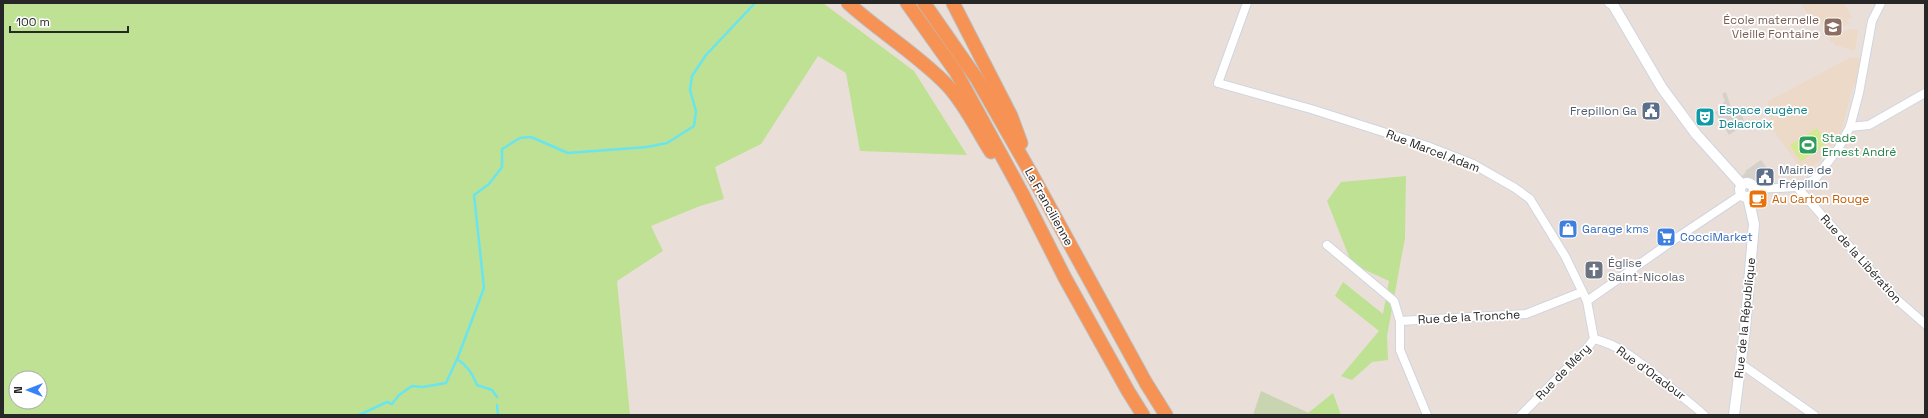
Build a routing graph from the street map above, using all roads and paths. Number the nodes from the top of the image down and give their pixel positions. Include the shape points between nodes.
1 (848, 3) edge
2 (907, 3) edge
3 (924, 3) edge
4 (953, 3) edge
5 (1247, 3) edge
6 (1612, 3) edge
7 (1881, 3) edge
8 (1925, 94) edge
9 (1850, 127) junction
10 (1032, 175) junction
11 (1797, 187) junction
12 (1746, 192) junction
13 (1022, 193) junction
14 (1327, 245) dead end
15 (1582, 292) junction
16 (1587, 301) junction
17 (1400, 321) junction
18 (1925, 324) edge
19 (1594, 338) junction
20 (1741, 364) junction
21 (1144, 415) edge
22 (1166, 415) edge
23 (1427, 415) edge
24 (1521, 415) edge
25 (1704, 415) edge
26 (1734, 415) edge
27 (1814, 415) edge

1 - 13 highway via 914,55 948,86 1003,172
2 - 13 highway, La Francilienne via 956,72
3 - 10 highway, La Francilienne via 977,79
4 - 10 highway via 1011,116
5 - 15 street, Rue Marcel Adam via 1218,83 1427,146 1473,164 1515,188 1530,199 1565,256
6 - 12 street via 1662,88 1696,134
7 - 9 street via 1872,21
8 - 9 street via 1869,125
9 - 11 street via 1838,149 1815,179
10 - 22 highway, La Francilienne
11 - 12 street
11 - 18 street, Rue de la Libération via 1894,297
12 - 16 street
12 - 20 street, Rue de la République via 1754,224
13 - 21 highway, La Francilienne via 1068,284 1128,392
14 - 17 street via 1394,301
15 - 16 street, Rue Marcel Adam
15 - 17 street, Rue de la Tronche via 1526,314
16 - 19 street, Rue de Méry
17 - 23 street via 1400,350
19 - 24 street, Rue de Méry
19 - 25 street, Rue d'Oradour via 1607,341 1641,363
20 - 26 street, Rue de la République
20 - 27 street

